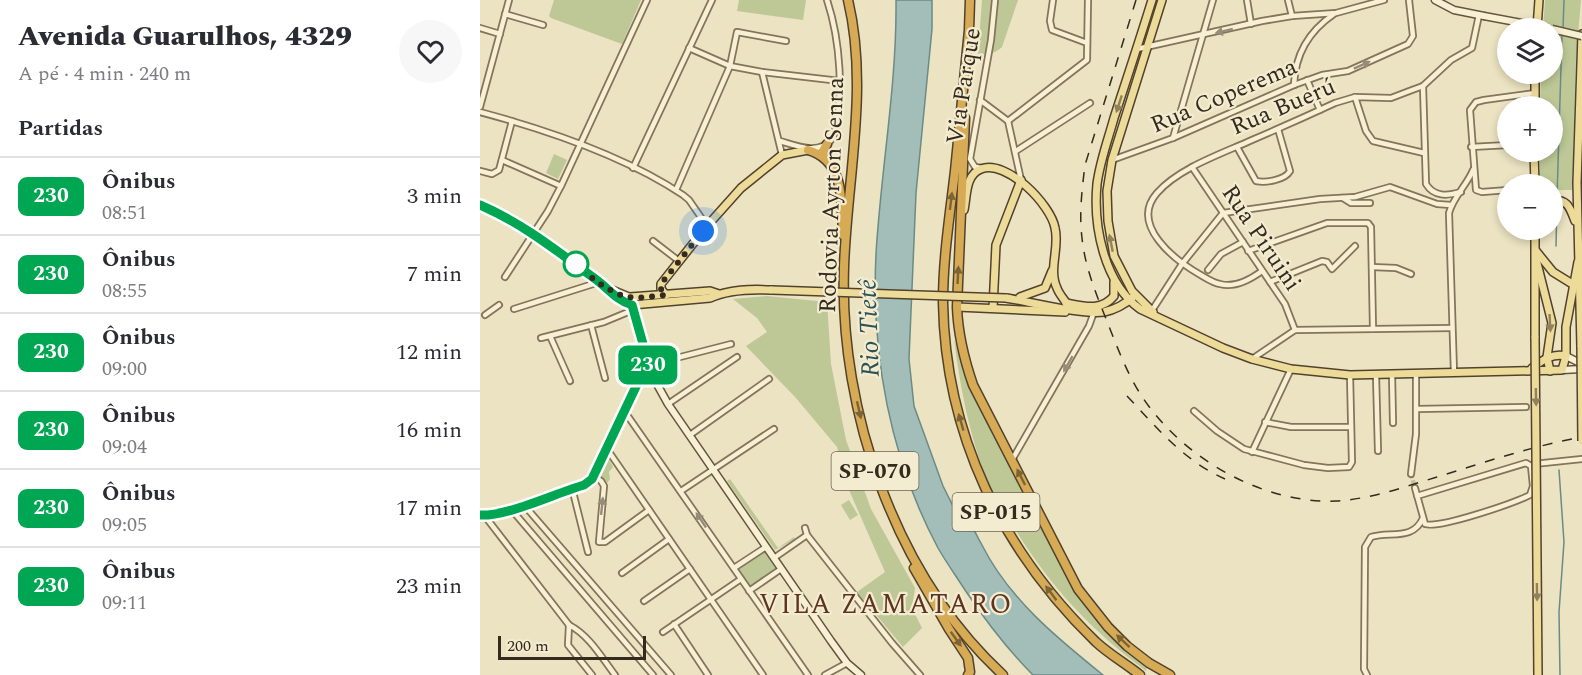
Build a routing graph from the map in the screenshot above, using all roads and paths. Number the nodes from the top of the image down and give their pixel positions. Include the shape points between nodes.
1 (509, 0) edge
2 (647, 0) edge
3 (712, 0) edge
4 (827, 0) edge
5 (848, 0) edge
6 (970, 0) edge
7 (995, 0) edge
8 (1053, 0) edge
9 (1088, 0) edge
10 (1152, 0) edge
11 (1162, 0) edge
12 (1213, 0) edge
13 (1247, 0) edge
14 (1288, 0) edge
15 (1384, 0) edge
16 (1408, 0) edge
17 (1435, 0) edge
18 (1539, 0) edge
19 (1336, 13) junction
20 (505, 14) junction
21 (1482, 15) junction
22 (1292, 16) junction
23 (1497, 18) edge
24 (1538, 18) edge
25 (1251, 24) junction
26 (543, 25) dead end
27 (480, 28) edge
28 (1563, 32) edge
29 (500, 34) junction
30 (1582, 35) edge
31 (1203, 36) junction
32 (786, 41) dead end
33 (1087, 43) junction
34 (1147, 47) junction
35 (689, 48) junction
36 (1137, 49) junction
37 (730, 66) junction
38 (762, 72) junction
39 (480, 76) edge
40 (488, 78) junction
41 (1307, 80) junction
42 (840, 81) junction
43 (1535, 84) edge
44 (1294, 85) junction
45 (1423, 86) junction
46 (963, 88) junction
47 (1535, 93) joint
48 (1355, 97) junction
49 (980, 100) junction
50 (1090, 103) dead end
51 (480, 107) edge
52 (1320, 110) junction
53 (480, 112) edge
54 (512, 121) junction
55 (1008, 121) junction
56 (1278, 129) junction
57 (1173, 138) junction
58 (780, 141) junction
59 (581, 144) junction
60 (827, 144) junction
61 (1497, 146) edge
62 (1237, 147) junction
63 (1471, 147) junction
64 (808, 150) junction
65 (1016, 151) junction
66 (1424, 153) junction
67 (782, 155) junction
68 (1103, 156) junction
69 (824, 157) junction
70 (502, 160) junction
71 (1112, 160) junction
72 (1192, 167) junction
73 (633, 168) junction
74 (983, 168) junction
75 (1473, 170) junction
76 (480, 171) edge
77 (1579, 171) edge
78 (1021, 180) junction
79 (1097, 183) junction
80 (1107, 185) junction
81 (561, 186) junction
82 (676, 190) junction
83 (1497, 190) edge
84 (1461, 192) junction
85 (1343, 198) junction
86 (1563, 201) edge
87 (1370, 203) dead end
88 (1451, 205) junction
89 (481, 208) edge
90 (1223, 213) junction
91 (961, 218) junction
92 (707, 226) junction
93 (1577, 226) junction
94 (534, 234) junction
95 (1535, 240) edge
96 (653, 241) dead end
97 (1243, 242) junction
98 (1355, 246) dead end
99 (1248, 251) junction
100 (1536, 251) junction
101 (1536, 260) junction
102 (679, 261) junction
103 (1054, 262) junction
104 (1182, 264) junction
105 (1372, 267) junction
106 (844, 268) junction
107 (1208, 270) dead end
108 (1262, 271) junction
109 (1412, 274) dead end
110 (505, 277) dead end
111 (1113, 277) junction
112 (597, 280) junction
113 (1270, 282) junction
114 (1576, 287) junction
115 (719, 294) junction
116 (666, 295) junction
117 (1020, 297) junction
118 (1006, 298) junction
119 (1132, 298) junction
120 (632, 304) junction
121 (1067, 304) junction
122 (499, 305) dead end
123 (957, 307) junction
124 (993, 308) junction
125 (1116, 308) junction
126 (514, 309) dead end
127 (1140, 309) junction
128 (1083, 311) junction
129 (1094, 312) junction
130 (1153, 314) junction
131 (485, 315) dead end
132 (591, 325) junction
133 (1452, 328) junction
134 (1373, 329) junction
135 (1295, 330) junction
136 (550, 336) junction
137 (542, 338) dead end
138 (730, 344) dead end
139 (1581, 347) edge
140 (1566, 356) junction
141 (736, 357) dead end
142 (1547, 357) junction
143 (1252, 359) junction
144 (649, 365) junction
145 (1582, 367) edge
146 (1291, 369) junction
147 (1562, 370) junction
148 (1527, 371) junction
149 (1550, 371) junction
150 (1454, 373) junction
151 (1392, 374) junction
152 (1416, 374) junction
153 (1350, 375) junction
154 (1376, 375) junction
155 (652, 377) junction
156 (605, 378) dead end
157 (769, 379) dead end
158 (570, 381) dead end
159 (638, 386) junction
160 (668, 404) junction
161 (1526, 407) dead end
162 (1417, 409) junction
163 (1194, 411) dead end
164 (625, 412) junction
165 (1265, 422) junction
166 (1393, 423) dead end
167 (1352, 427) junction
168 (774, 429) dead end
169 (690, 435) junction
170 (1582, 441) edge
171 (607, 449) junction
172 (1378, 451) dead end
173 (1252, 452) junction
174 (1582, 459) edge
175 (1012, 460) junction
176 (1527, 463) junction
177 (713, 470) junction
178 (1411, 474) tunnel mouth
179 (594, 476) junction
180 (572, 488) junction
181 (1415, 488) tunnel mouth
182 (681, 491) junction
183 (1417, 496) junction
184 (524, 505) junction
185 (511, 509) junction
186 (649, 510) junction
187 (482, 515) edge
188 (1423, 518) junction
189 (805, 528) dead end
190 (901, 532) junction
191 (807, 535) junction
192 (669, 539) junction
193 (766, 547) junction
194 (588, 552) dead end
195 (774, 558) junction
196 (734, 568) junction
197 (690, 569) junction
198 (781, 569) junction
199 (622, 573) dead end
200 (741, 579) junction
201 (749, 591) junction
202 (711, 600) junction
203 (644, 601) dead end
204 (674, 624) junction
205 (569, 625) junction
206 (663, 632) dead end
207 (847, 663) junction
208 (1149, 663) junction
209 (592, 675) edge
210 (615, 675) edge
211 (653, 675) edge
212 (671, 675) edge
213 (708, 675) edge
214 (763, 675) edge
215 (808, 675) edge
216 (825, 675) edge
217 (861, 675) edge
218 (920, 675) edge
219 (968, 675) edge
220 (1003, 675) edge
221 (1140, 675) edge
222 (1164, 675) edge
223 (1170, 675) edge
224 (1367, 675) edge
225 (1538, 675) edge

1 - 20 street
2 - 59 street
3 - 35 street
4 - 42 street via 836,33
5 - 106 highway, Rodovia Ayrton Senna / SP-070 via 856,62 856,108
6 - 46 highway
7 - 49 street, Via Parque
8 - 33 street via 1052,30
9 - 33 street
10 - 36 main road
11 - 34 main road
12 - 31 street
13 - 25 street
14 - 22 street
15 - 19 street
41 -> 16 street, Rua Coperema via 1348,71 1408,44 1413,31
17 - 21 main road via 1454,10
18 - 24 main road
19 - 22 street
19 - 44 street via 1308,38 1297,64
20 - 26 street
20 - 29 street
21 - 23 main road, bridge
21 - 45 street, Rua Buerú via 1472,48 1451,60
22 - 25 street
25 -> 31 street
27 - 29 street
28 - 30 main road, bridge
29 - 40 street
30 - 77 main road
31 - 34 street
31 - 57 street
32 - 37 street via 737,32
33 - 55 street via 1087,60
34 - 36 street
34 - 71 main road
35 - 37 street
35 - 73 street
36 -> 68 main road
37 - 38 street
37 - 82 street
38 - 42 street
38 - 58 street
39 - 40 street
40 - 51 street
41 - 44 street, Rua Coperema
41 - 52 street
42 - 60 street via 834,133
43 - 47 main road
44 - 57 street, Rua Coperema
45 - 48 street, Rua Buerú via 1391,98
45 - 66 street
46 - 91 highway via 966,101
221 -> 46 highway, SP-015 via 1098,644 1058,602 1023,556 995,511 968,445 953,393 943,301
47 - 63 street via 1484,100 1472,106
48 - 52 street, Rua Buerú
48 - 66 street via 1373,141
49 - 55 street
49 - 74 street, Via Parque via 970,159 975,167
50 - 65 street
52 - 56 street, Rua Buerú
53 - 54 street
54 - 59 street
54 - 70 street
55 - 65 street
56 - 62 street, Rua Buerú
56 - 62 street via 1290,171 1286,177 1256,181
57 - 71 street, Rua Coperema
58 - 64 street
58 - 67 street
59 - 73 street
59 - 81 street
60 - 64 street
60 - 69 highway
61 - 63 street
62 - 72 street, Rua Buerú
63 - 75 street
64 - 67 main road
64 - 69 highway
65 - 78 street
66 - 84 street via 1430,190 1444,195
67 - 92 main road via 736,192
68 - 71 main road
68 - 79 main road
69 - 106 highway via 842,192
70 - 76 street via 496,173
70 - 81 street
71 - 80 main road
72 - 90 street, Rua Piruini
72 - 104 street, Rua Buerú via 1157,193 1148,209 1157,239
73 - 82 street
74 - 78 main road via 1002,170
74 - 91 main road via 969,180
75 - 83 street via 1474,186 1479,191
75 - 84 street
77 - 93 main road
78 - 103 main road via 1053,221
78 - 124 main road via 996,245
79 - 80 main road
79 - 111 main road via 1099,230
119 -> 80 main road via 1111,244
81 - 94 street
82 - 92 street via 689,200
84 - 88 street
85 - 87 street via 1351,203
85 - 88 street via 1390,187 1437,204
85 - 90 street
86 - 93 main road
88 - 133 street
89 - 94 main road via 513,220
90 - 97 street, Rua Piruini
90 - 104 street
123 -> 91 highway
92 - 102 main road
93 - 114 main road
94 - 110 street
94 - 112 main road
95 - 100 main road
96 - 102 street
97 - 99 street, Rua Piruini
97 - 107 street via 1221,254
98 - 113 street via 1332,269 1322,261
99 - 105 street via 1327,222 1366,223 1371,227
99 - 108 street, Rua Piruini
100 - 101 main road
100 - 114 main road via 1552,272
101 -> 142 main road via 1552,323
101 -> 225 main road, bridge
102 - 116 main road via 661,284
103 - 117 main road via 1045,288
103 - 121 main road via 1056,285
104 - 108 street, Rua Buerú via 1220,284 1251,279
104 - 130 street
105 - 109 street via 1396,268
105 - 134 street
106 -> 190 highway, Rodovia Ayrton Senna / SP-070 via 849,354 857,402 869,452
108 - 113 street, Rua Piruini
111 - 119 main road
111 - 121 main road via 1116,291 1108,303 1095,307
112 - 120 main road
112 - 126 street
113 - 135 street, Rua Piruini via 1285,304
114 - 139 main road
114 - 140 main road via 1566,327
115 - 116 main road via 710,291
115 - 118 main road, bridge via 753,289
115 - 120 main road
116 - 120 main road
117 - 118 main road
117 - 121 main road
118 - 128 main road
119 - 125 main road
119 - 127 main road
119 - 130 main road
120 - 132 street
120 - 144 main road
122 - 131 street
123 - 124 main road
123 - 175 highway via 958,331 973,385
124 - 128 main road
125 - 127 main road
125 - 129 main road
127 - 130 main road
128 - 129 main road
129 -> 175 street
130 - 143 main road via 1206,342
132 - 136 street
132 - 156 street
133 - 134 street
133 - 150 street
134 - 135 street
135 - 143 street
136 - 137 street
136 - 158 street
138 - 144 street
139 - 170 main road, bridge
140 - 142 main road
140 - 145 main road
140 - 147 main road
141 - 160 street
142 - 148 main road
142 - 149 main road
143 - 146 main road
144 - 155 main road
144 - 159 main road
145 - 147 main road
146 - 153 main road
146 - 165 street
147 - 149 main road
148 - 149 main road
148 - 150 main road
150 - 152 main road
151 - 152 main road
151 - 154 main road
151 - 166 street
152 - 162 street
153 - 154 main road
153 - 167 street
154 - 172 street
155 - 159 main road
155 - 160 main road
157 - 169 street
159 - 164 main road
160 - 169 main road
161 - 162 street
162 - 178 street
163 - 173 street
164 - 171 main road
164 - 182 street
165 - 167 street via 1291,427
165 - 173 street
167 - 173 street via 1349,467 1321,468
168 - 177 street
169 - 177 main road
171 - 179 main road
171 - 186 street
174 - 176 street
208 -> 175 highway via 1108,627 1078,589
176 - 183 street
176 - 188 street via 1531,466 1533,486 1530,495 1442,523 1427,525
177 - 182 street
177 - 193 main road
179 - 180 main road via 584,485
186 -> 179 street via 599,542 604,486
180 - 184 main road
180 - 194 street
181 - 183 street
196 -> 182 street
183 - 188 street
184 - 185 main road
184 - 212 street
185 - 187 main road
185 - 211 street
186 - 192 street
187 - 205 street
188 - 224 street via 1415,530 1376,535 1367,541
189 - 191 street
190 -> 219 highway via 921,582 969,658
190 - 220 highway, Rodovia Ayrton Senna / SP-070 via 952,618
191 - 195 street
191 - 218 street
192 - 197 street
192 - 199 street
193 - 195 main road
193 - 196 street
195 - 198 main road
196 - 200 street
197 - 202 street
197 - 203 street
198 - 201 street
198 - 207 main road
200 - 201 street
200 - 202 street
201 - 215 street
202 - 204 street
202 - 214 street
204 - 206 street
204 - 213 street
205 - 209 street via 568,645
205 - 210 street via 586,638
207 - 216 street
207 - 217 main road
208 - 222 highway
208 - 223 highway

